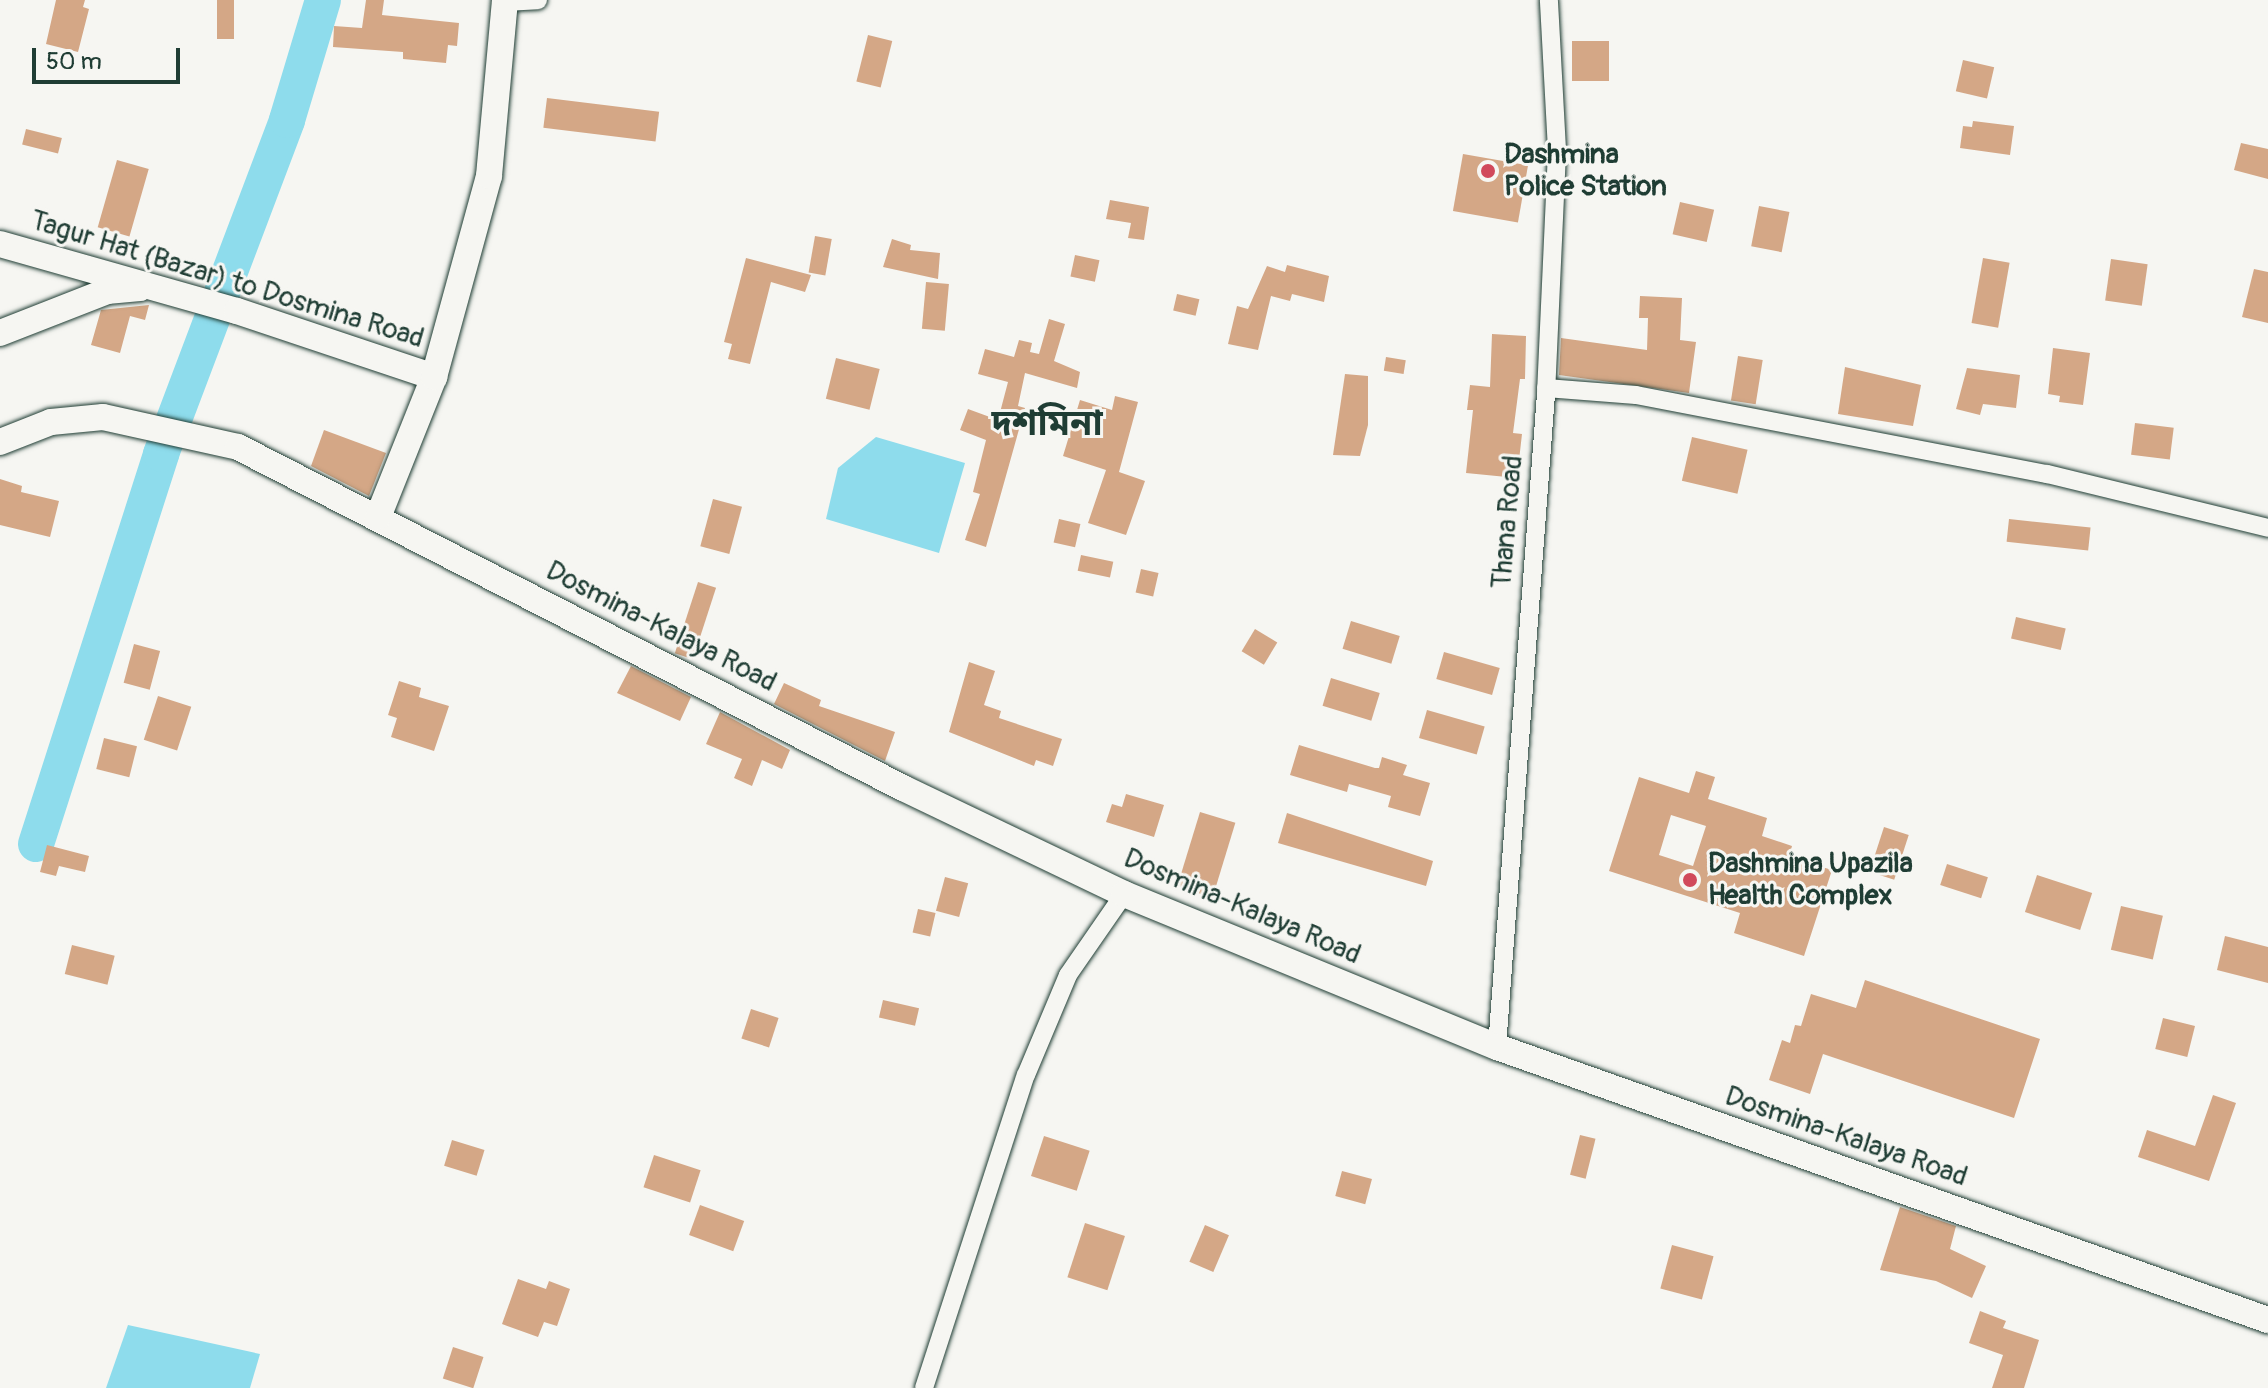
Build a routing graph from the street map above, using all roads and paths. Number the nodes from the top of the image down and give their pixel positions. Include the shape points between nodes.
1 (538, 0) edge
2 (1549, 0) edge
3 (505, 1) edge
4 (0, 244) edge
5 (155, 286) junction
6 (0, 333) edge
7 (434, 377) junction
8 (1546, 388) junction
9 (0, 442) edge
10 (378, 517) junction
11 (2268, 528) edge
12 (1124, 894) junction
13 (1497, 1047) junction
14 (2268, 1320) edge
15 (924, 1388) edge

1 - 3 street
2 - 8 street, Thana Road via 1557,150
3 - 7 street via 489,176
4 - 5 street, Tagur Hat (Bazar) to Dosmina Road
5 - 6 street via 107,291
5 - 7 street, Tagur Hat (Bazar) to Dosmina Road
7 - 10 street
8 - 11 street via 1636,395 2033,471
8 - 13 street, Thana Road
9 - 10 street, Dosmina-Kalaya Road via 51,422 132,420 238,447
10 - 12 street, Dosmina-Kalaya Road via 903,788
12 - 13 street, Dosmina-Kalaya Road
12 - 15 street via 1068,975 1026,1075
13 - 14 street, Dosmina-Kalaya Road

